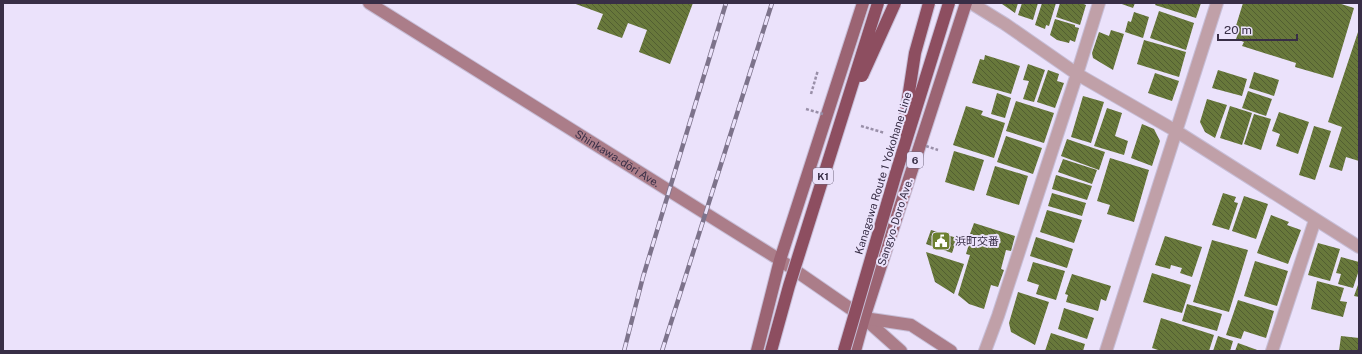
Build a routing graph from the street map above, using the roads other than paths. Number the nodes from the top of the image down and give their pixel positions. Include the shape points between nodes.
1 (369, 3) edge
2 (863, 3) edge
3 (878, 3) edge
4 (895, 3) edge
5 (929, 3) edge
6 (949, 3) edge
7 (966, 3) edge
8 (971, 3) edge
9 (1099, 3) edge
10 (1217, 3) edge
11 (1077, 74) junction
12 (838, 128) junction
13 (1176, 131) junction
14 (896, 173) junction
15 (1315, 220) junction
16 (1359, 247) edge
17 (780, 260) junction
18 (864, 318) junction
19 (757, 351) edge
20 (771, 351) edge
21 (844, 351) edge
22 (855, 351) edge
23 (901, 351) edge
24 (951, 351) edge
25 (984, 351) edge
26 (1106, 351) edge
27 (1272, 351) edge

1 - 17 main road, Shinkawa-dōri Ave.
2 - 17 main road
3 - 12 highway, K1, bridge
4 - 12 highway, bridge
5 - 14 highway, bridge via 915,53
6 - 14 highway, Kanagawa Route 1 Yokohane Line, bridge
7 - 18 main road, Sangyo-Doro Ave. / 6
8 - 11 street
9 - 11 street
10 - 13 street
11 - 13 street
11 - 25 street
12 - 20 highway, K1, bridge
13 - 15 street
13 - 26 street
14 - 21 highway, Kanagawa Route 1 Yokohane Line, bridge
15 - 16 street
15 - 27 street
17 - 18 main road, Shinkawa-dōri Ave.
17 - 19 main road
18 - 22 main road, Sangyo-Doro Ave. / 6
18 - 23 main road, Shinkawa-dōri Ave.
18 - 24 main road, Shinkawa-dōri Ave. via 911,325

